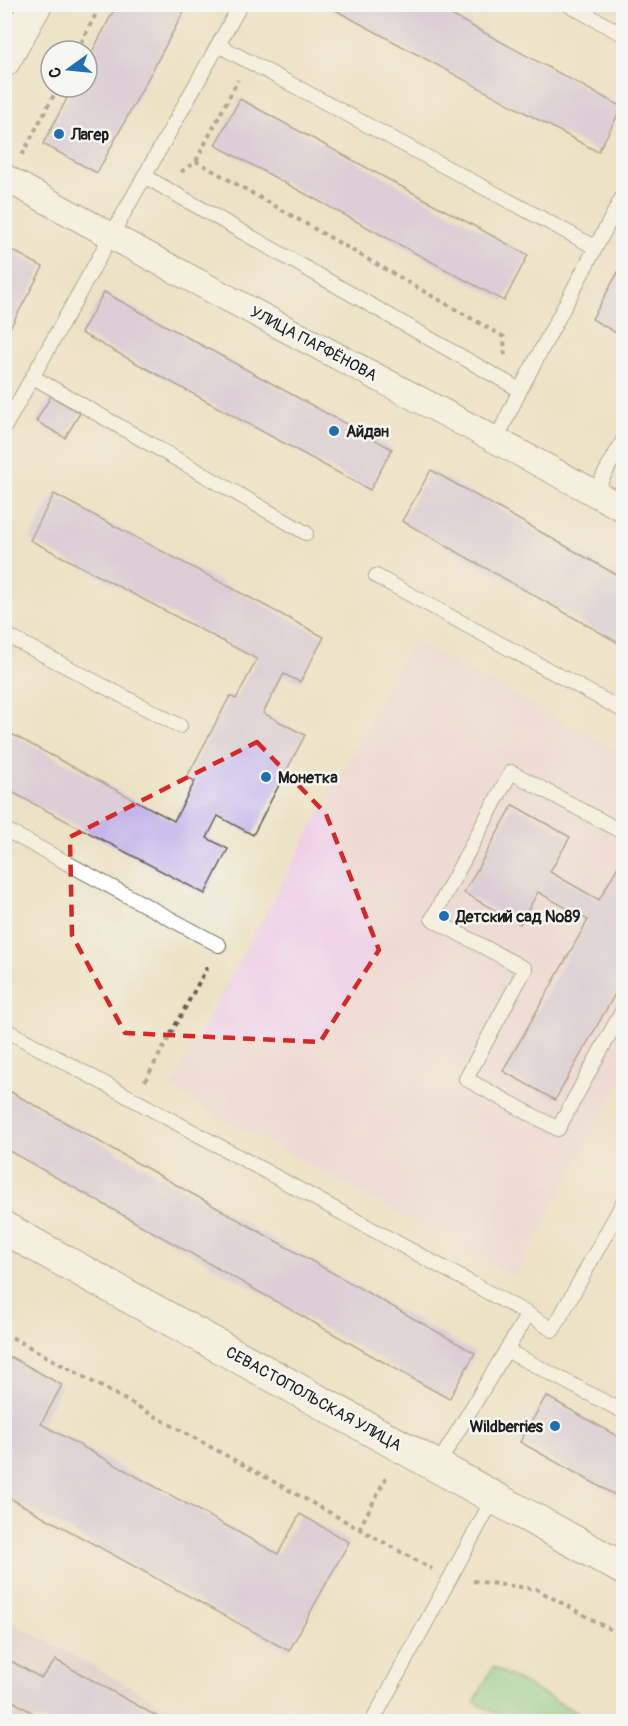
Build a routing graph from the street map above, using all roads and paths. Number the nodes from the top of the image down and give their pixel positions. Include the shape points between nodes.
1 (36, 4) edge
2 (101, 4) edge
3 (241, 4) edge
4 (567, 4) edge
5 (624, 35) edge
6 (83, 39) edge
7 (219, 45) junction
8 (248, 60) junction
9 (4, 61) edge
10 (51, 99) edge
11 (196, 161) dead end
12 (144, 176) junction
13 (7, 178) edge
14 (624, 194) edge
15 (111, 236) junction
16 (595, 248) junction
17 (33, 377) junction
18 (520, 390) junction
19 (4, 428) edge
20 (624, 439) edge
21 (496, 440) junction
22 (594, 493) junction
23 (624, 509) edge
24 (306, 533) dead end
25 (376, 576) dead end
26 (4, 634) edge
27 (624, 711) edge
28 (180, 726) dead end
29 (4, 829) edge
30 (624, 833) edge
31 (219, 945) joint
32 (624, 1008) edge
33 (4, 1029) edge
34 (135, 1100) junction
35 (624, 1202) edge
36 (4, 1228) edge
37 (528, 1314) junction
38 (4, 1333) edge
39 (506, 1350) junction
40 (624, 1412) edge
41 (403, 1447) junction
42 (437, 1466) junction
43 (494, 1497) junction
44 (359, 1529) junction
45 (624, 1569) edge
46 (450, 1578) junction
47 (624, 1636) edge
48 (372, 1722) edge

1 - 9 street
2 - 6 path
3 - 7 lane
4 - 5 lane
7 - 8 lane
7 - 12 lane
8 - 11 path
8 - 16 lane
10 - 13 path
12 - 15 lane
12 - 18 lane
13 - 15 street, УЛИЦА ПАРФЁНОВА
14 - 16 lane
15 - 17 lane
15 - 21 street, УЛИЦА ПАРФЁНОВА
16 - 18 lane
17 - 19 lane
17 - 24 lane
18 - 21 lane
20 - 22 lane
21 - 22 street, УЛИЦА ПАРФЁНОВА
22 - 23 street, УЛИЦА ПАРФЁНОВА
25 - 27 lane
26 - 28 lane
29 - 31 lane
30 - 32 lane via 512,772 432,919 525,969 466,1079 558,1129
31 - 34 path
33 - 34 lane
34 - 37 lane
35 - 37 lane via 553,1330
36 - 41 street, СЕВАСТОПОЛЬСКАЯ УЛИЦА
37 - 39 lane
38 - 44 path
39 - 40 lane
39 - 42 lane
41 - 42 street, СЕВАСТОПОЛЬСКАЯ УЛИЦА
41 - 44 path
42 - 43 street, СЕВАСТОПОЛЬСКАЯ УЛИЦА
43 - 45 street, СЕВАСТОПОЛЬСКАЯ УЛИЦА
43 - 46 lane
44 - 46 path
46 - 47 path via 536,1589
46 - 48 lane

